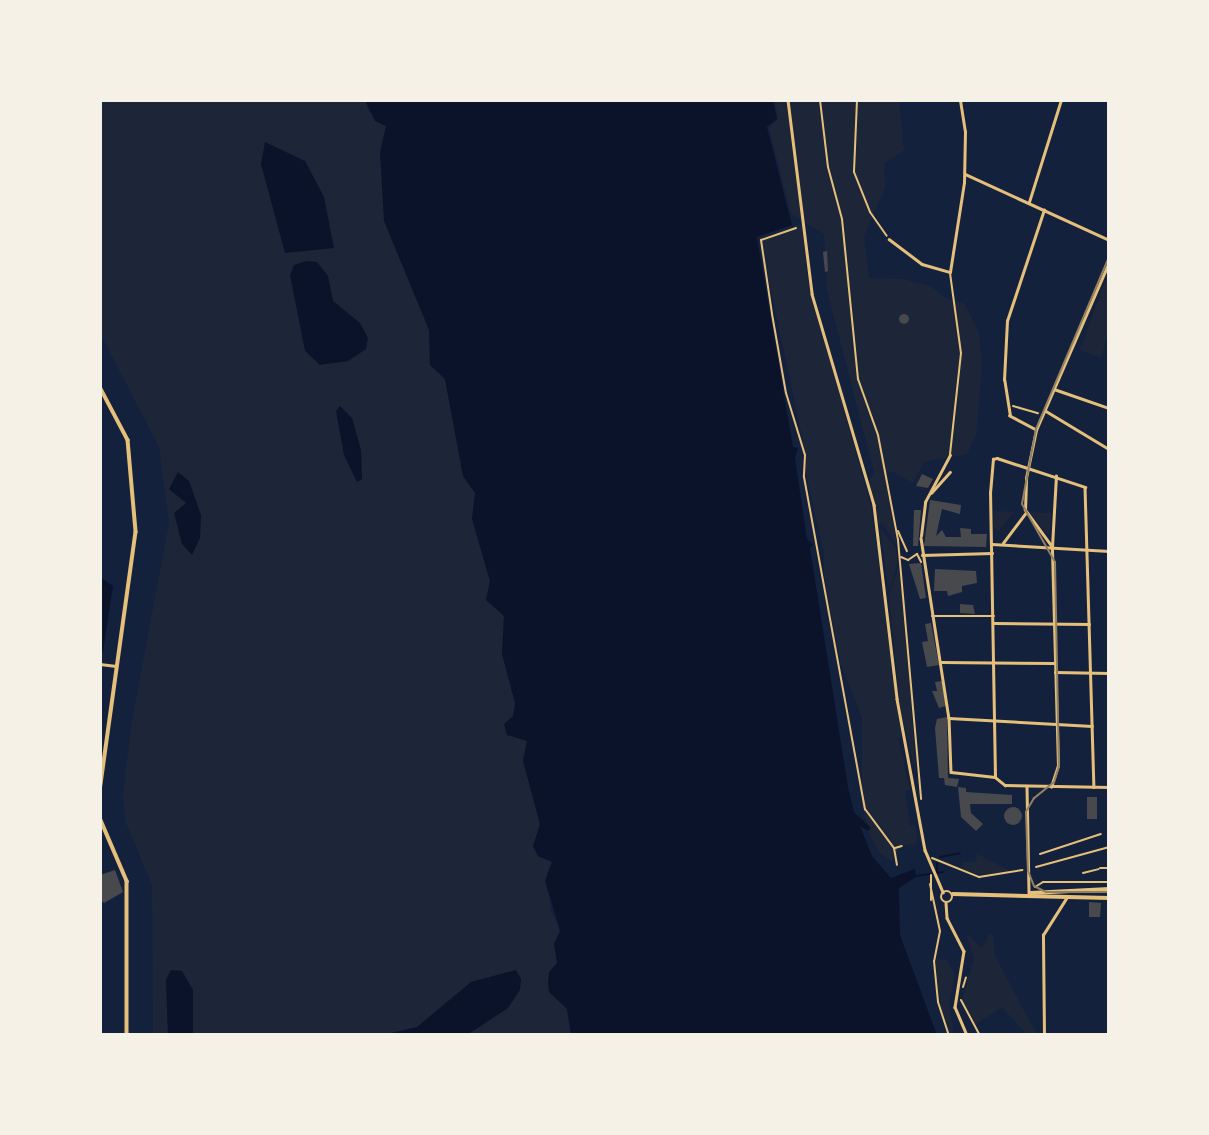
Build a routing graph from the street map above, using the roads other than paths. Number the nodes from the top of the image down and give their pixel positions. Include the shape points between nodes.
1 (788, 100) edge
2 (960, 100) edge
3 (1061, 100) edge
4 (965, 174) junction
5 (1029, 202) junction
6 (1044, 210) junction
7 (889, 239) road end
8 (1109, 240) edge
9 (1109, 262) edge
10 (950, 272) junction
11 (100, 387) edge
12 (1055, 389) junction
13 (1109, 408) edge
14 (1046, 410) junction
15 (1036, 430) junction
16 (1109, 449) edge
17 (950, 455) joint
18 (1028, 469) junction
19 (950, 472) dead end
20 (1056, 476) junction
21 (928, 495) junction
22 (1026, 513) junction
23 (992, 544) junction
24 (1003, 544) junction
25 (1052, 547) junction
26 (1089, 551) junction
27 (1109, 551) edge
28 (992, 553) junction
29 (920, 555) junction
30 (994, 616) junction
31 (932, 617) junction
32 (994, 623) junction
33 (1054, 623) junction
34 (1089, 624) junction
35 (941, 662) junction
36 (995, 662) junction
37 (1055, 663) junction
38 (100, 664) edge
39 (116, 666) junction
40 (1055, 670) junction
41 (1091, 672) junction
42 (1109, 673) edge
43 (949, 718) junction
44 (994, 720) junction
45 (1056, 725) junction
46 (1093, 726) junction
47 (995, 777) junction
48 (1027, 787) junction
49 (1051, 787) junction
50 (1094, 787) junction
51 (1109, 787) edge
52 (100, 792) edge
53 (100, 818) edge
54 (1109, 847) edge
55 (932, 858) dead end
56 (1036, 867) dead end
57 (1108, 868) edge
58 (1022, 870) dead end
59 (1083, 873) dead end
60 (1109, 889) edge
61 (943, 892) junction
62 (953, 894) junction
63 (1029, 894) junction
64 (1067, 897) junction
65 (1109, 898) edge
66 (946, 903) junction
67 (127, 1035) edge
68 (967, 1035) edge
69 (1044, 1035) edge

1 - 61 street via 813,294 874,505 897,699 929,865
2 - 4 street
3 - 5 street
4 - 5 street
4 - 10 street
5 - 6 street
6 - 8 street
6 - 15 street via 1007,321 1006,407 1018,423
7 - 10 street via 922,264
9 - 12 street
10 - 17 street via 961,354
11 - 39 main road via 128,440 136,533
12 - 13 street
12 - 14 street
14 - 15 street
14 - 16 street
15 - 18 street
17 - 21 street
18 - 20 street
18 - 22 street
18 - 23 street via 1022,463 993,459
19 - 21 street
20 - 25 street
20 - 26 street via 1085,487
21 - 29 street
22 - 24 street
22 - 25 street
23 - 24 street
23 - 28 street
24 - 25 street
25 - 26 street
25 - 33 street
26 - 27 street
26 - 34 street
28 - 29 street
28 - 30 street
29 - 31 street
30 - 31 street
30 - 32 street
31 - 35 street
32 - 33 street
32 - 36 street
33 - 34 street
33 - 37 street
34 - 41 street
35 - 36 street
35 - 43 street
36 - 37 street
36 - 44 street
37 - 40 street
38 - 39 street
39 - 52 main road
40 - 41 street
40 - 45 street
41 - 42 street
41 - 46 street
43 - 44 street
43 - 47 street via 952,774
44 - 45 street
44 - 47 street
45 - 46 street
45 - 49 street via 1057,776
46 - 50 street
47 - 48 street via 1005,785
48 - 49 street
48 - 63 street
49 - 50 street
50 - 51 street
53 - 67 main road via 127,881
54 - 56 street
55 - 58 street via 979,877
57 - 59 street
60 - 63 main road
61 - 62 street
61 - 66 street via 941,900
62 - 63 main road
62 - 66 street
63 - 64 main road
64 - 65 main road
64 - 69 street via 1043,935
66 - 68 street via 947,918 964,951 955,1007

